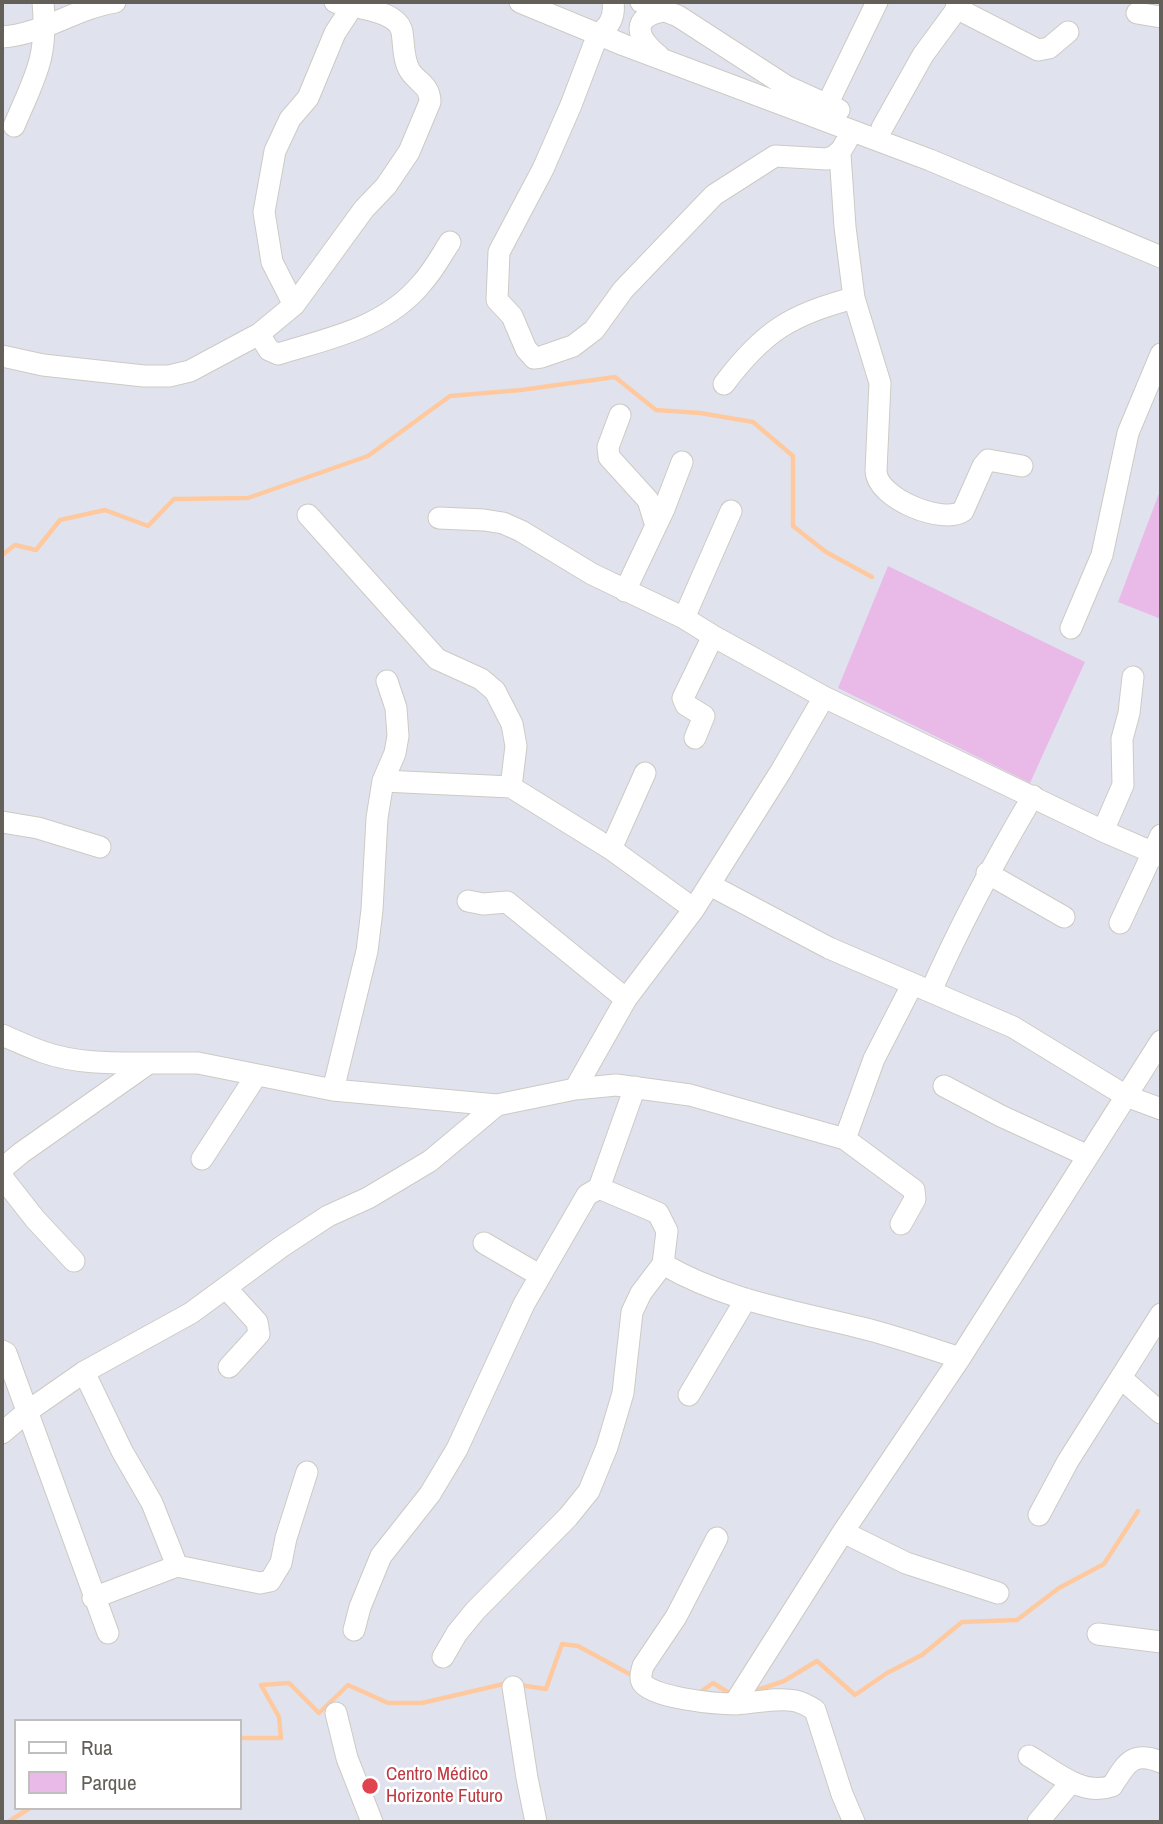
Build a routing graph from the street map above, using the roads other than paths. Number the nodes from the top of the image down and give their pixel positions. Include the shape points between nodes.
1 (43, 2) edge
2 (115, 2) edge
3 (520, 2) edge
4 (613, 2) edge
5 (641, 2) edge
6 (877, 2) edge
7 (343, 4) edge
8 (959, 5) edge
9 (675, 10) edge
10 (1137, 13) dead end
11 (1161, 17) edge
12 (45, 25) junction
13 (1068, 32) dead end
14 (598, 34) junction
15 (2, 37) edge
16 (662, 58) junction
17 (827, 105) junction
18 (14, 127) dead end
19 (882, 128) junction
20 (852, 131) junction
21 (840, 154) junction
22 (450, 242) dead end
23 (1161, 242) edge
24 (1161, 257) edge
25 (854, 298) junction
26 (294, 305) junction
27 (259, 334) junction
28 (1161, 354) edge
29 (2, 356) edge
30 (724, 384) dead end
31 (620, 415) dead end
32 (682, 462) dead end
33 (1022, 466) dead end
34 (731, 512) dead end
35 (308, 515) dead end
36 (439, 518) dead end
37 (656, 526) junction
38 (625, 591) junction
39 (684, 618) junction
40 (1071, 628) dead end
41 (713, 636) junction
42 (1133, 677) dead end
43 (387, 681) dead end
44 (824, 697) junction
45 (695, 737) dead end
46 (645, 773) dead end
47 (383, 781) junction
48 (511, 788) junction
49 (1033, 796) junction
50 (2, 821) edge
51 (1103, 831) junction
52 (100, 847) dead end
53 (1159, 848) edge
54 (611, 849) junction
55 (987, 873) junction
56 (710, 885) junction
57 (468, 901) dead end
58 (694, 909) junction
59 (1064, 917) dead end
60 (1120, 923) dead end
61 (921, 988) junction
62 (626, 999) junction
63 (2, 1035) edge
64 (1161, 1041) edge
65 (149, 1063) junction
66 (256, 1076) junction
67 (944, 1086) dead end
68 (635, 1087) junction
69 (575, 1089) junction
70 (333, 1090) junction
71 (1126, 1096) junction
72 (497, 1105) junction
73 (1161, 1109) edge
74 (845, 1139) junction
75 (1088, 1156) junction
76 (202, 1159) dead end
77 (2, 1170) edge
78 (2, 1177) edge
79 (599, 1188) junction
80 (901, 1224) dead end
81 (484, 1243) dead end
82 (74, 1261) dead end
83 (663, 1264) junction
84 (539, 1275) junction
85 (226, 1288) junction
86 (746, 1299) junction
87 (1161, 1314) edge
88 (2, 1351) edge
89 (960, 1358) junction
90 (229, 1367) dead end
91 (84, 1372) junction
92 (1121, 1378) junction
93 (689, 1395) dead end
94 (28, 1411) junction
95 (1161, 1413) edge
96 (2, 1433) edge
97 (307, 1472) dead end
98 (1040, 1515) dead end
99 (843, 1532) junction
100 (718, 1538) dead end
101 (177, 1566) junction
102 (998, 1592) dead end
103 (93, 1598) junction
104 (354, 1630) dead end
105 (107, 1633) dead end
106 (1098, 1634) dead end
107 (1161, 1642) edge
108 (443, 1657) dead end
109 (513, 1687) dead end
110 (734, 1704) junction
111 (336, 1713) dead end
112 (1029, 1756) dead end
113 (1161, 1762) edge
114 (1071, 1782) junction
115 (372, 1822) edge
116 (536, 1822) edge
117 (854, 1822) edge
118 (1038, 1822) edge

1 - 12 street
2 - 12 street
3 - 14 street
4 - 14 street via 611,20
5 - 9 street
6 - 17 street
7 - 26 street via 308,98 290,119 275,151 264,212 272,262
7 - 26 street via 386,14 400,25 409,70 430,94 430,102 409,152
8 - 13 street via 1038,50 1049,48
8 - 19 street via 923,55
9 - 16 street via 646,17 640,23 648,46
9 - 17 street via 766,75
10 - 11 street
12 - 15 street via 20,36
12 - 18 street via 41,66
14 - 16 street
14 - 21 street via 543,169 499,252 497,300 512,316 534,358 556,352 594,330 623,290 709,199 768,159 783,155 827,159
16 - 20 street
17 - 19 street
19 - 23 street
20 - 21 street
20 - 24 street
21 - 25 street
22 - 27 street via 421,285 369,325 278,354 268,350
25 - 30 street via 813,309 766,337
25 - 33 street via 880,383 876,476 884,490 908,505 958,514 988,460
26 - 27 street
27 - 29 street via 190,371 169,376 43,365
28 - 40 street via 1128,433 1102,555
31 - 37 street via 608,447 609,457 648,500
32 - 37 street
34 - 39 street
35 - 48 street via 437,659 481,679 495,691 512,724 516,746
36 - 38 street via 503,523
37 - 38 street
38 - 39 street
39 - 41 street
41 - 44 street
41 - 45 street via 683,698 704,716
42 - 51 street via 1122,739 1123,785
43 - 47 street via 396,708 398,736
44 - 49 street
44 - 56 street
46 - 54 street
47 - 48 street
47 - 70 street via 367,951
48 - 54 street
49 - 51 street
49 - 55 street
50 - 52 street
51 - 53 street
53 - 60 street
54 - 58 street
55 - 59 street
55 - 61 street
56 - 58 street
56 - 61 street via 828,948
57 - 62 street via 507,902
58 - 62 street
61 - 71 street via 1013,1027
61 - 74 street via 874,1059
62 - 69 street
63 - 65 street via 71,1059
64 - 71 street
65 - 66 street via 198,1063
65 - 77 street
66 - 70 street
66 - 76 street
67 - 75 street
68 - 69 street
68 - 74 street via 721,1102
68 - 79 street
69 - 72 street
70 - 72 street
71 - 73 street
71 - 75 street
72 - 85 street via 430,1161 328,1216
74 - 80 street via 914,1190 915,1199
75 - 89 street
78 - 82 street
79 - 83 street via 658,1213 667,1231
79 - 84 street via 587,1195
81 - 84 street
83 - 86 street via 707,1287
83 - 108 street via 632,1312 623,1393 589,1491 475,1611
84 - 104 street via 457,1449 430,1494 381,1556
85 - 90 street via 257,1322 259,1334
85 - 91 street
86 - 89 street
86 - 93 street
87 - 92 street
88 - 94 street
89 - 99 street
91 - 94 street
91 - 101 street via 152,1503
92 - 95 street
92 - 98 street
94 - 96 street
94 - 103 street
97 - 101 street via 281,1563 270,1581
99 - 102 street via 906,1563
99 - 110 street
100 - 110 street via 640,1675 648,1688 680,1698
101 - 103 street
103 - 105 street
106 - 107 street
109 - 116 street
110 - 117 street via 794,1700 815,1710
111 - 115 street via 347,1758
112 - 114 street
113 - 114 street via 1135,1758 1112,1786 1103,1789
114 - 118 street

